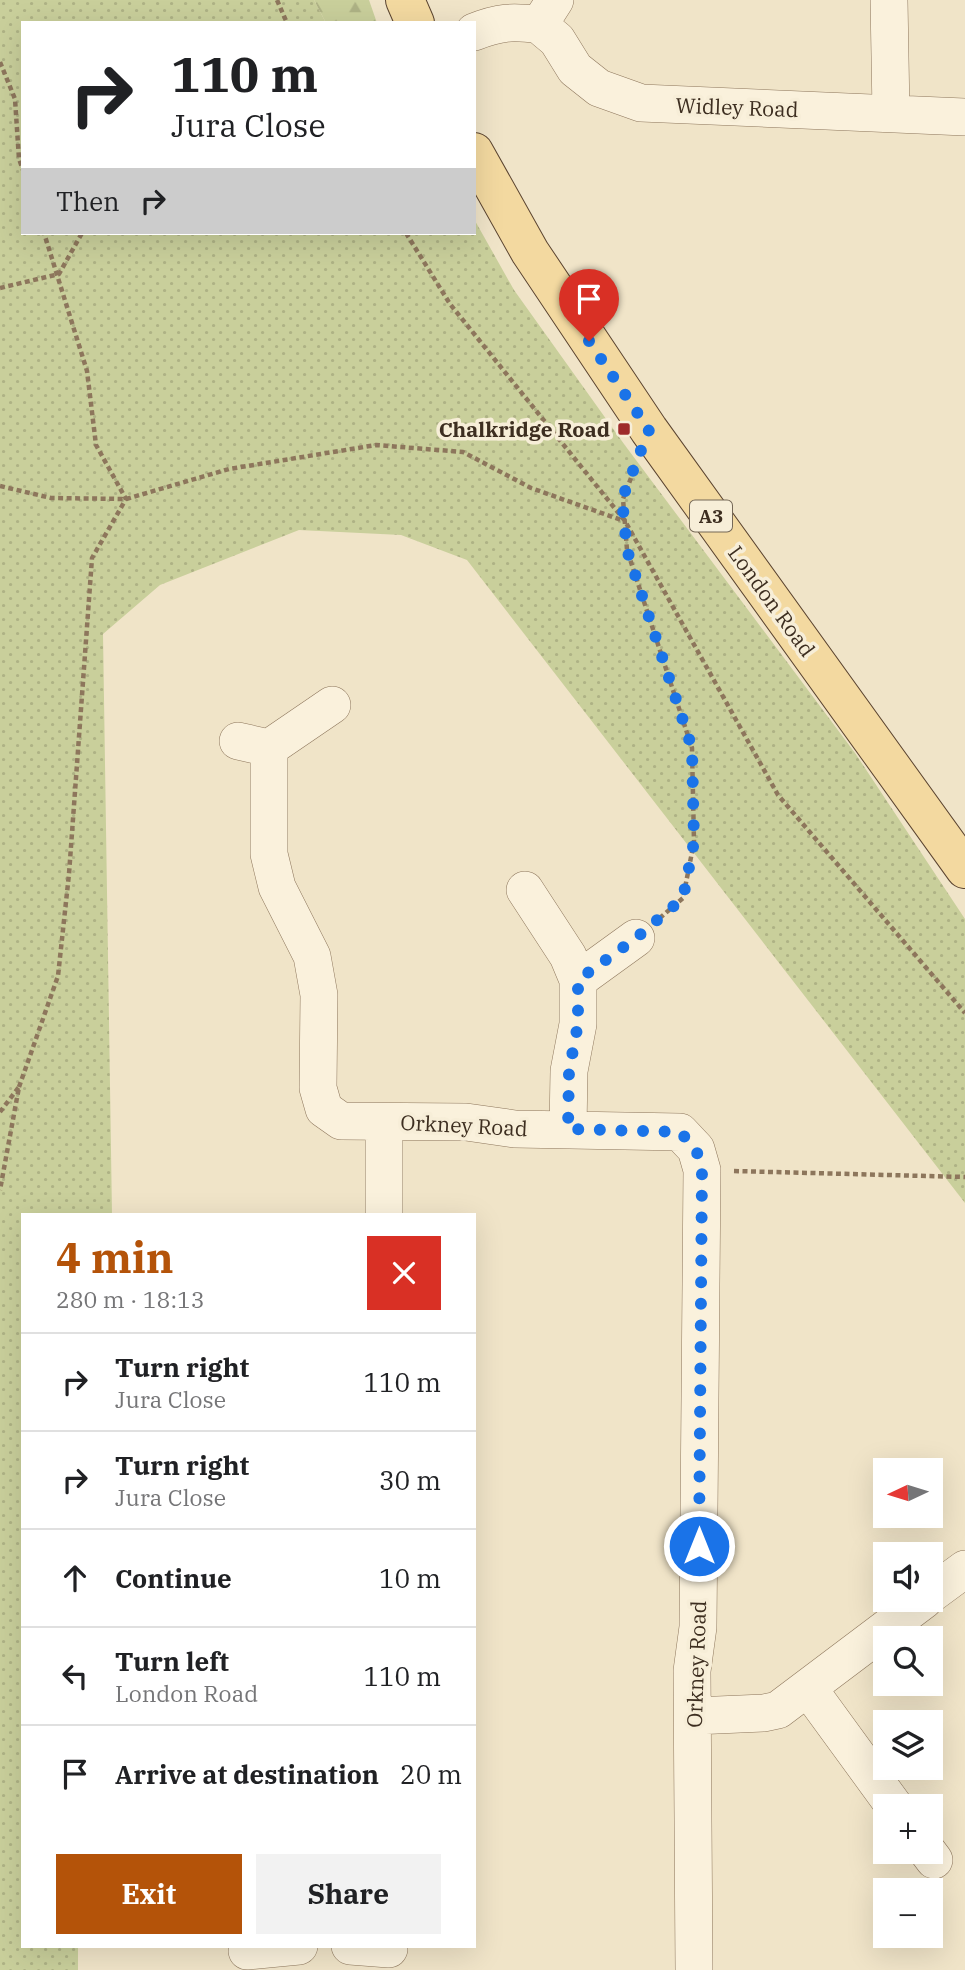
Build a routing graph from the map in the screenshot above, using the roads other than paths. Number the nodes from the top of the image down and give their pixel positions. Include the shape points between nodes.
1 (405, 0) edge
2 (889, 0) edge
3 (547, 13) edge
4 (414, 21) edge
5 (476, 32) edge
6 (891, 113) junction
7 (965, 117) edge
8 (476, 156) edge
9 (332, 705) dead end
10 (965, 869) edge
11 (525, 890) dead end
12 (636, 938) road end
13 (578, 980) junction
14 (384, 1122) junction
15 (568, 1129) junction
16 (384, 1213) edge
17 (965, 1569) edge
18 (943, 1585) edge
19 (908, 1612) edge
20 (808, 1688) junction
21 (694, 1716) junction
22 (885, 1794) edge
23 (278, 1948) edge
24 (358, 1948) edge
25 (247, 1951) dead end
26 (388, 1955) edge
27 (694, 1970) edge

1 - 4 main road
2 - 6 street
3 - 5 street
3 - 6 street, Widley Road via 556,40 575,69 599,88 641,103
6 - 7 street, Widley Road
8 - 10 main road, London Road / A3 via 530,251 649,430
9 - 14 street, Orkney Road via 253,744 277,887 312,957 319,995 318,1088 324,1110 341,1121
11 - 13 street via 568,956
12 - 13 street
13 - 15 street
14 - 15 street, Orkney Road
14 - 16 street
15 - 21 street, Orkney Road via 680,1132 696,1149 702,1170
17 - 18 street
19 - 20 street
20 - 21 street via 778,1710
20 - 22 street
21 - 27 street, Orkney Road
23 - 25 street
24 - 26 street

